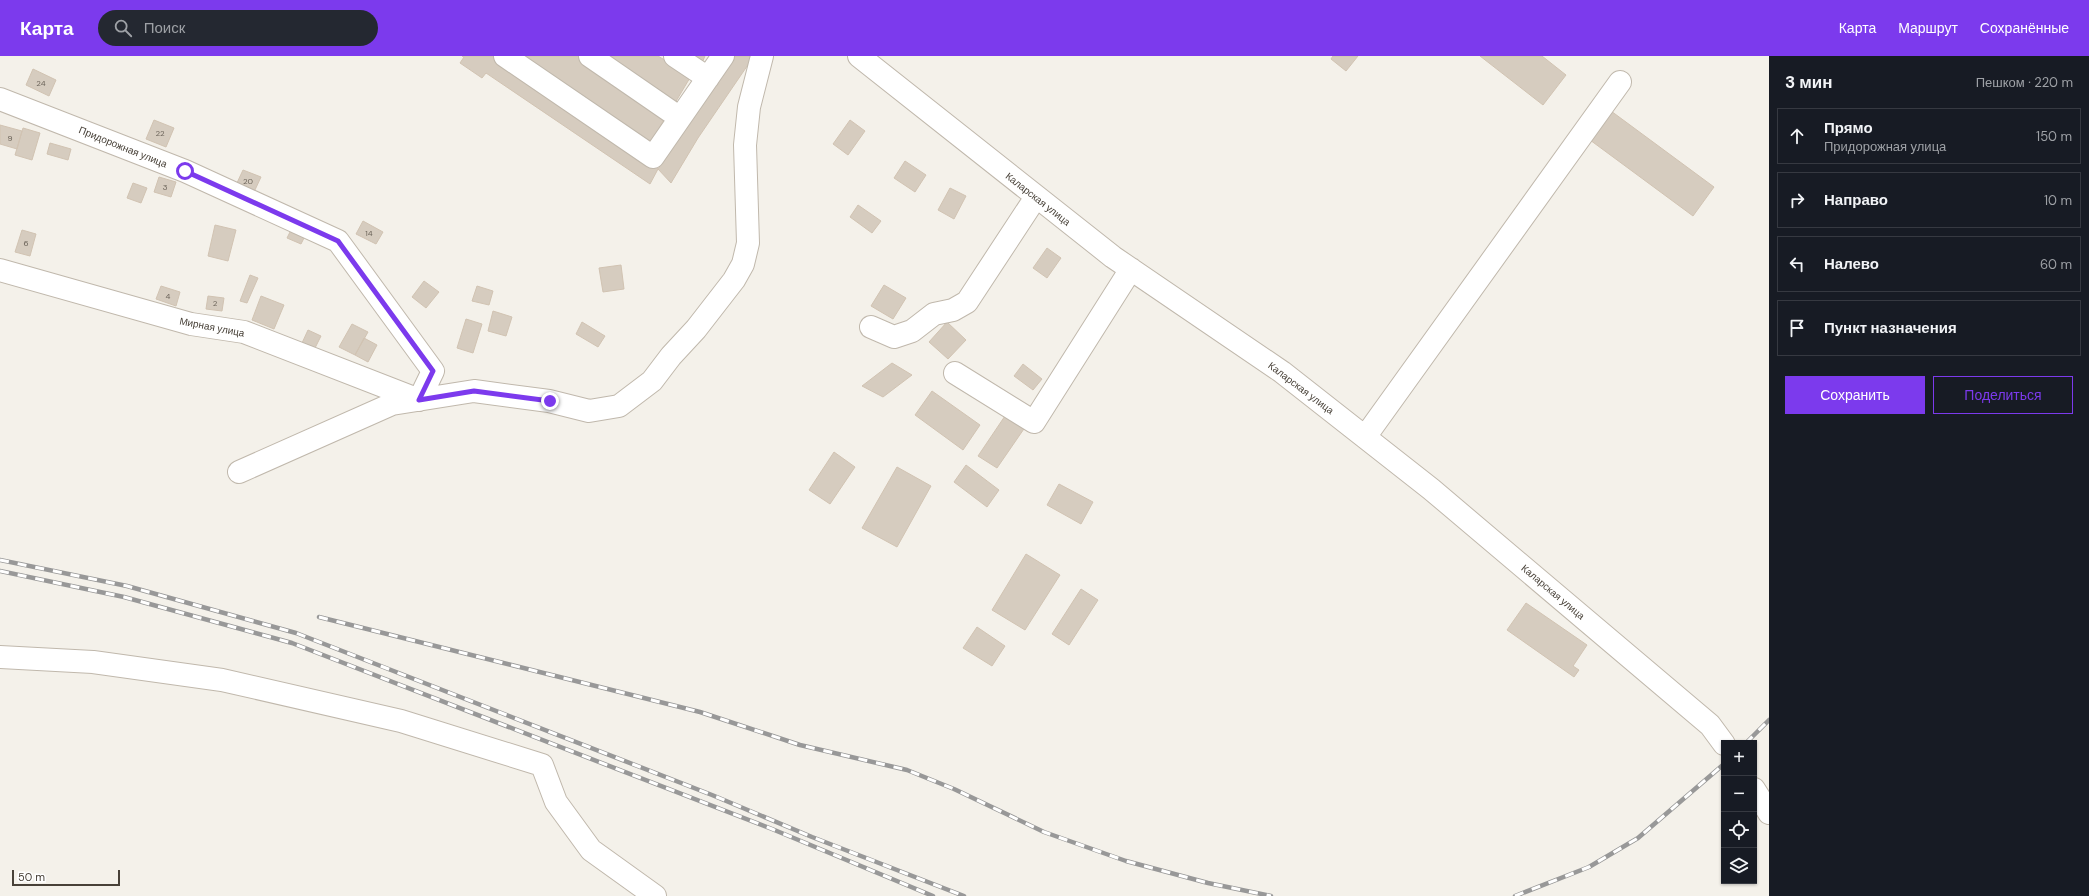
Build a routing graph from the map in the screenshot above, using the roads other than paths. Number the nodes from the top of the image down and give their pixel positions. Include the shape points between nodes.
1 (505, 56) edge
2 (590, 56) edge
3 (676, 56) edge
4 (723, 56) edge
5 (762, 56) edge
6 (859, 56) edge
7 (708, 78) junction
8 (1620, 82) dead end
9 (0, 99) edge
10 (680, 118) junction
11 (1036, 197) junction
12 (1131, 269) junction
13 (0, 270) edge
14 (871, 327) dead end
15 (955, 373) dead end
16 (419, 400) junction
17 (1365, 437) junction
18 (239, 472) dead end
19 (0, 657) edge
20 (1721, 740) edge
21 (1757, 794) edge
22 (1769, 813) edge
23 (655, 896) edge

1 - 10 street via 653,157
2 - 10 street
3 - 7 street
4 - 7 street
5 - 16 street via 749,107 745,145 748,243 743,264 734,280 652,381 619,406 589,411 550,401 474,391
6 - 11 street, Каларская улица
7 - 10 street
8 - 17 street
9 - 16 street, Придорожная улица via 185,171 338,241 433,371
11 - 12 street, Каларская улица
11 - 14 street via 967,302 952,310 934,314 912,331 894,337
12 - 15 street via 1034,422
12 - 17 street, Каларская улица via 1282,372
13 - 16 street, Мирная улица via 191,324 244,332
16 - 18 street via 392,404
17 - 20 street, Каларская улица via 1432,489 1710,725
19 - 23 street via 93,662 222,680 400,721 542,765 556,802 591,850
21 - 22 street

